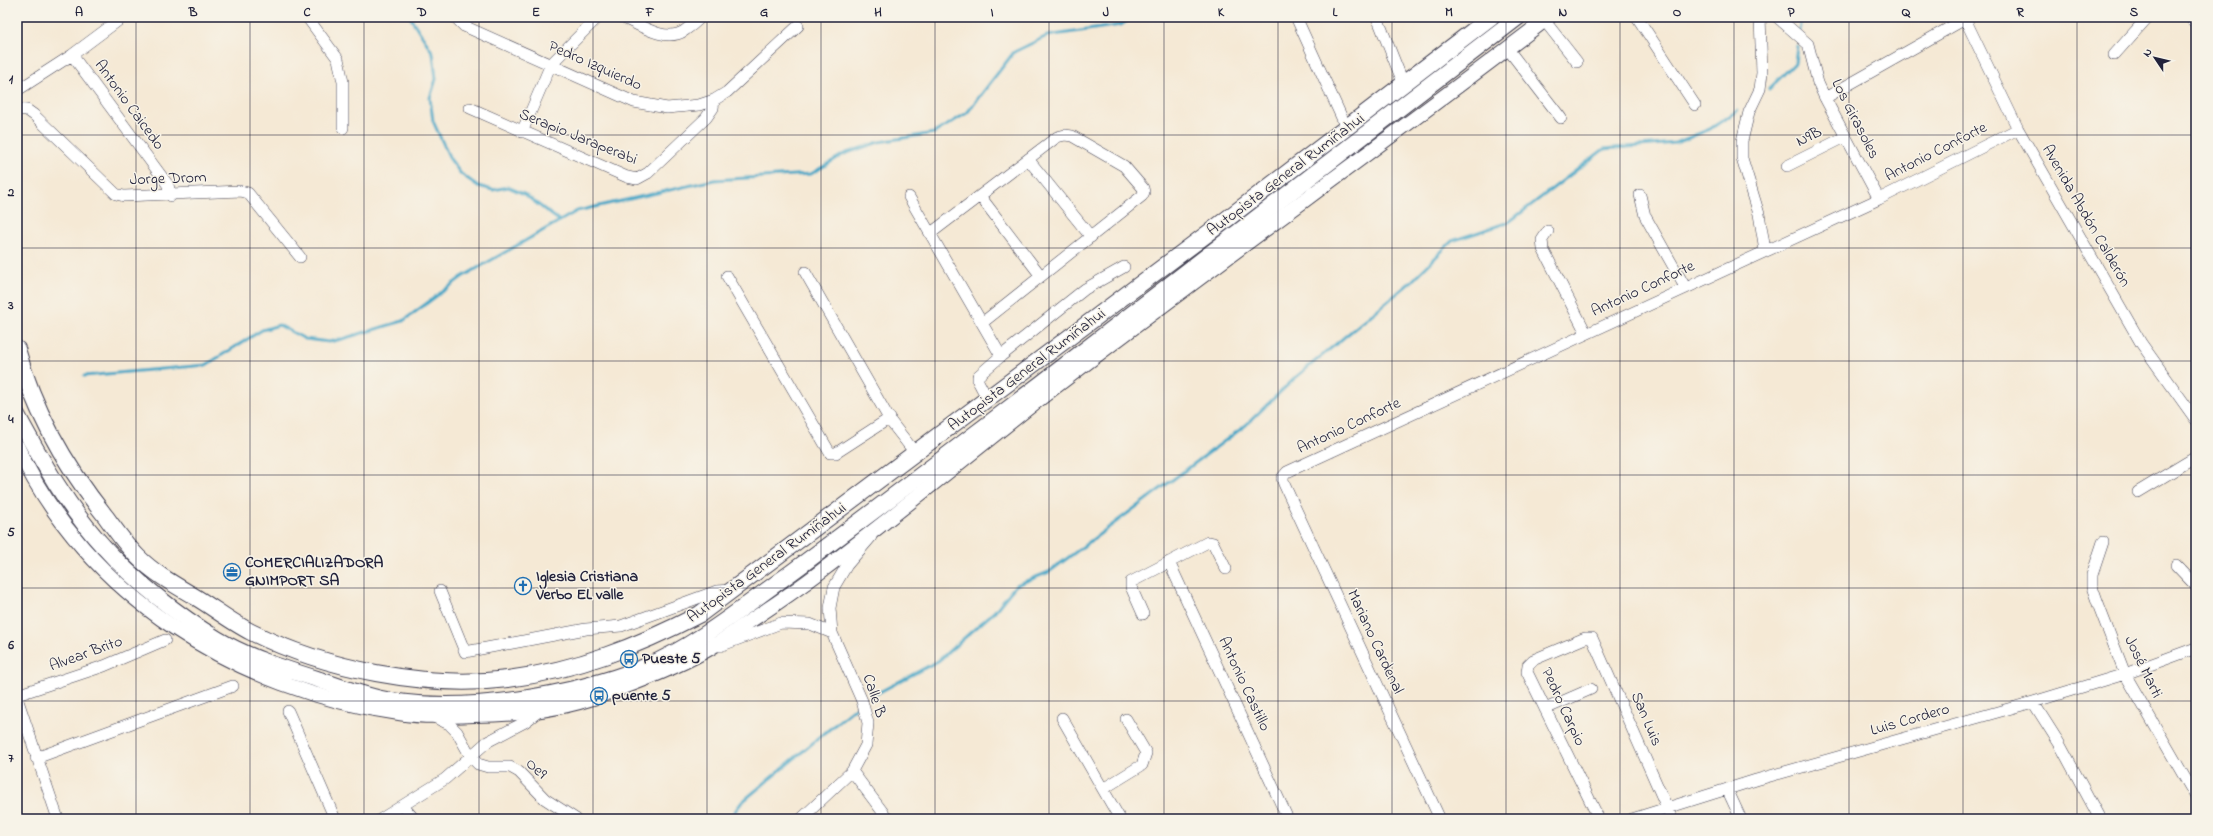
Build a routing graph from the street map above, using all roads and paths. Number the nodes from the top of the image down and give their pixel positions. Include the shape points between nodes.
1 (123, 17) edge
2 (307, 17) edge
3 (455, 17) edge
4 (598, 17) edge
5 (622, 17) edge
6 (701, 17) edge
7 (1296, 17) edge
8 (1377, 17) edge
9 (1491, 17) edge
10 (1518, 17) edge
11 (1637, 17) edge
12 (1760, 17) edge
13 (1777, 17) edge
14 (2148, 17) edge
15 (1965, 18) edge
16 (1546, 19) edge
17 (798, 26) dead end
18 (1507, 48) junction
19 (72, 55) junction
20 (2114, 55) dead end
21 (1577, 62) dead end
22 (551, 64) junction
23 (1404, 85) junction
24 (17, 89) edge
25 (1825, 98) junction
26 (714, 100) junction
27 (1695, 105) dead end
28 (470, 108) dead end
29 (17, 109) edge
30 (1561, 118) dead end
31 (343, 128) dead end
32 (1347, 129) junction
33 (2018, 129) junction
34 (522, 132) junction
35 (1845, 137) junction
36 (1028, 159) junction
37 (1787, 166) dead end
38 (1640, 195) dead end
39 (171, 196) junction
40 (980, 196) junction
41 (909, 197) dead end
42 (1879, 198) junction
43 (1548, 231) dead end
44 (931, 233) junction
45 (1092, 237) junction
46 (1765, 250) junction
47 (300, 257) dead end
48 (1124, 267) dead end
49 (805, 272) dead end
50 (727, 276) dead end
51 (1041, 276) junction
52 (1685, 287) junction
53 (982, 323) junction
54 (1586, 333) junction
55 (17, 349) edge
56 (1001, 356) junction
57 (988, 400) junction
58 (17, 415) edge
59 (890, 418) junction
60 (2196, 420) edge
61 (17, 446) edge
62 (916, 454) junction
63 (2196, 456) edge
64 (1282, 478) joint
65 (2138, 492) dead end
66 (875, 531) junction
67 (2103, 542) dead end
68 (1169, 562) junction
69 (2176, 565) dead end
70 (1226, 569) dead end
71 (2196, 586) edge
72 (735, 590) junction
73 (440, 591) dead end
74 (1143, 614) dead end
75 (832, 633) junction
76 (1585, 638) joint
77 (165, 640) dead end
78 (2196, 648) edge
79 (706, 651) junction
80 (2125, 674) junction
81 (233, 686) dead end
82 (1590, 689) dead end
83 (17, 697) edge
84 (2033, 702) junction
85 (1545, 709) junction
86 (288, 711) dead end
87 (538, 712) junction
88 (432, 716) junction
89 (1062, 718) dead end
90 (1126, 719) dead end
91 (470, 757) junction
92 (36, 758) junction
93 (852, 771) junction
94 (1103, 789) junction
95 (1728, 789) junction
96 (2196, 797) edge
97 (404, 806) junction
98 (1666, 809) junction
99 (58, 819) edge
100 (335, 819) edge
101 (381, 819) edge
102 (414, 819) edge
103 (576, 819) edge
104 (801, 819) edge
105 (888, 819) edge
106 (1120, 819) edge
107 (1288, 819) edge
108 (1440, 819) edge
109 (1599, 819) edge
110 (1632, 819) edge
111 (1672, 819) edge
112 (1741, 819) edge
113 (2100, 819) edge

1 - 19 street
2 - 31 street via 338,59 343,82
3 - 22 street, Pedro Izquierdo via 464,26
4 - 22 street
5 - 6 street via 659,33 672,35 684,32
7 - 32 street
8 - 23 street
9 - 23 highway, Autopista General Rumiñahui
10 - 58 highway, Autopista General Rumiñahui via 874,512 738,611 693,641 647,666 592,684 549,695 495,703 392,701 272,665 218,639 132,576 101,545 52,479
11 - 27 street
12 - 46 street via 1760,89 1748,112 1742,140 1742,158
13 - 25 street, Los Girasoles via 1808,44 1818,83
14 - 20 street
15 - 25 street
15 - 33 street, Avenida Abdón Calderón
16 - 18 main road
16 - 21 street
17 - 26 street, Pedro Izquierdo via 727,92
18 - 30 street
18 - 66 main road via 1053,388
19 - 24 street
19 - 39 street, Antonio Caicedo via 168,185
22 - 26 street, Pedro Izquierdo via 634,102 667,108 699,105
22 - 34 street
23 - 32 highway, Autopista General Rumiñahui
25 - 35 street, Los Girasoles
26 - 34 street, Serapio Jaraperabi via 713,108 706,118 648,173 637,179
28 - 34 street, Serapio Jaraperabi
29 - 39 street, Jorge Drom via 28,110 34,115 116,194
32 - 57 highway, Autopista General Rumiñahui
33 - 42 street, Antonio Conforte
33 - 60 street, Avenida Abdón Calderón via 2140,343
35 - 37 street, N9B
35 - 42 street, Los Girasoles
36 - 40 street
36 - 45 street
36 - 45 street via 1057,136 1072,136 1124,166 1143,188 1142,196
38 - 52 street via 1645,216
39 - 47 street, Jorge Drom via 241,191 248,193
40 - 44 street
40 - 51 street
41 - 44 street
42 - 46 street, Antonio Conforte
43 - 54 street via 1542,240 1543,249
44 - 53 street
45 - 51 street
46 - 52 street, Antonio Conforte
48 - 56 street via 1086,289
49 - 59 street
50 - 59 street via 830,453 836,453
51 - 53 street
52 - 54 street, Antonio Conforte
53 - 56 street
54 - 64 street, Antonio Conforte via 1287,472
55 - 72 highway, Autopista General Rumiñahui via 46,424 64,459 88,495 139,558 170,582 250,631 287,648 352,668 406,677 458,681 507,679 556,670 611,655 647,641 700,614
56 - 57 street via 978,376
57 - 62 highway, Autopista General Rumiñahui
59 - 62 street
61 - 88 main road via 28,471 59,518 86,550 152,614 180,633 250,671 307,692 400,714
62 - 72 highway, Autopista General Rumiñahui
63 - 65 street
64 - 108 street, Mariano Cardenal
66 - 75 street, Calle B via 847,565 834,587 830,608
66 - 79 main road via 793,592
67 - 80 street, José Marti via 2094,568 2092,587
68 - 70 street via 1208,542 1213,543
68 - 74 street via 1132,582 1131,587
68 - 107 street, Antonio Castillo
69 - 71 street
72 - 73 street via 717,590 621,626 586,629 465,652
75 - 79 street via 810,624 781,623
75 - 93 street, Calle B via 862,701 868,723 866,745
76 - 85 street, Pedro Carpio via 1533,660 1528,665 1527,672
76 - 98 street, San Luis via 1592,638
77 - 83 street, Alvear Brito via 104,666
78 - 80 street, Luis Cordero
79 - 87 main road via 599,696
80 - 84 street, Luis Cordero
80 - 96 street, José Marti
81 - 92 street
82 - 85 street
83 - 92 street
84 - 95 street, Luis Cordero
84 - 113 street via 2059,743
85 - 109 street, Pedro Carpio
86 - 100 street
87 - 88 main road
87 - 91 street via 525,722 487,742
88 - 91 street via 449,724 457,732
89 - 94 street
90 - 94 street via 1146,753 1142,765
91 - 97 street via 445,779
91 - 103 street, Oe9 via 478,764 488,767 510,767 545,799
92 - 99 street
93 - 104 street, Calle B
93 - 105 street
94 - 106 street
95 - 98 street, Luis Cordero
95 - 112 street
97 - 101 street
97 - 102 street
98 - 110 street, Luis Cordero
98 - 111 street, San Luis

